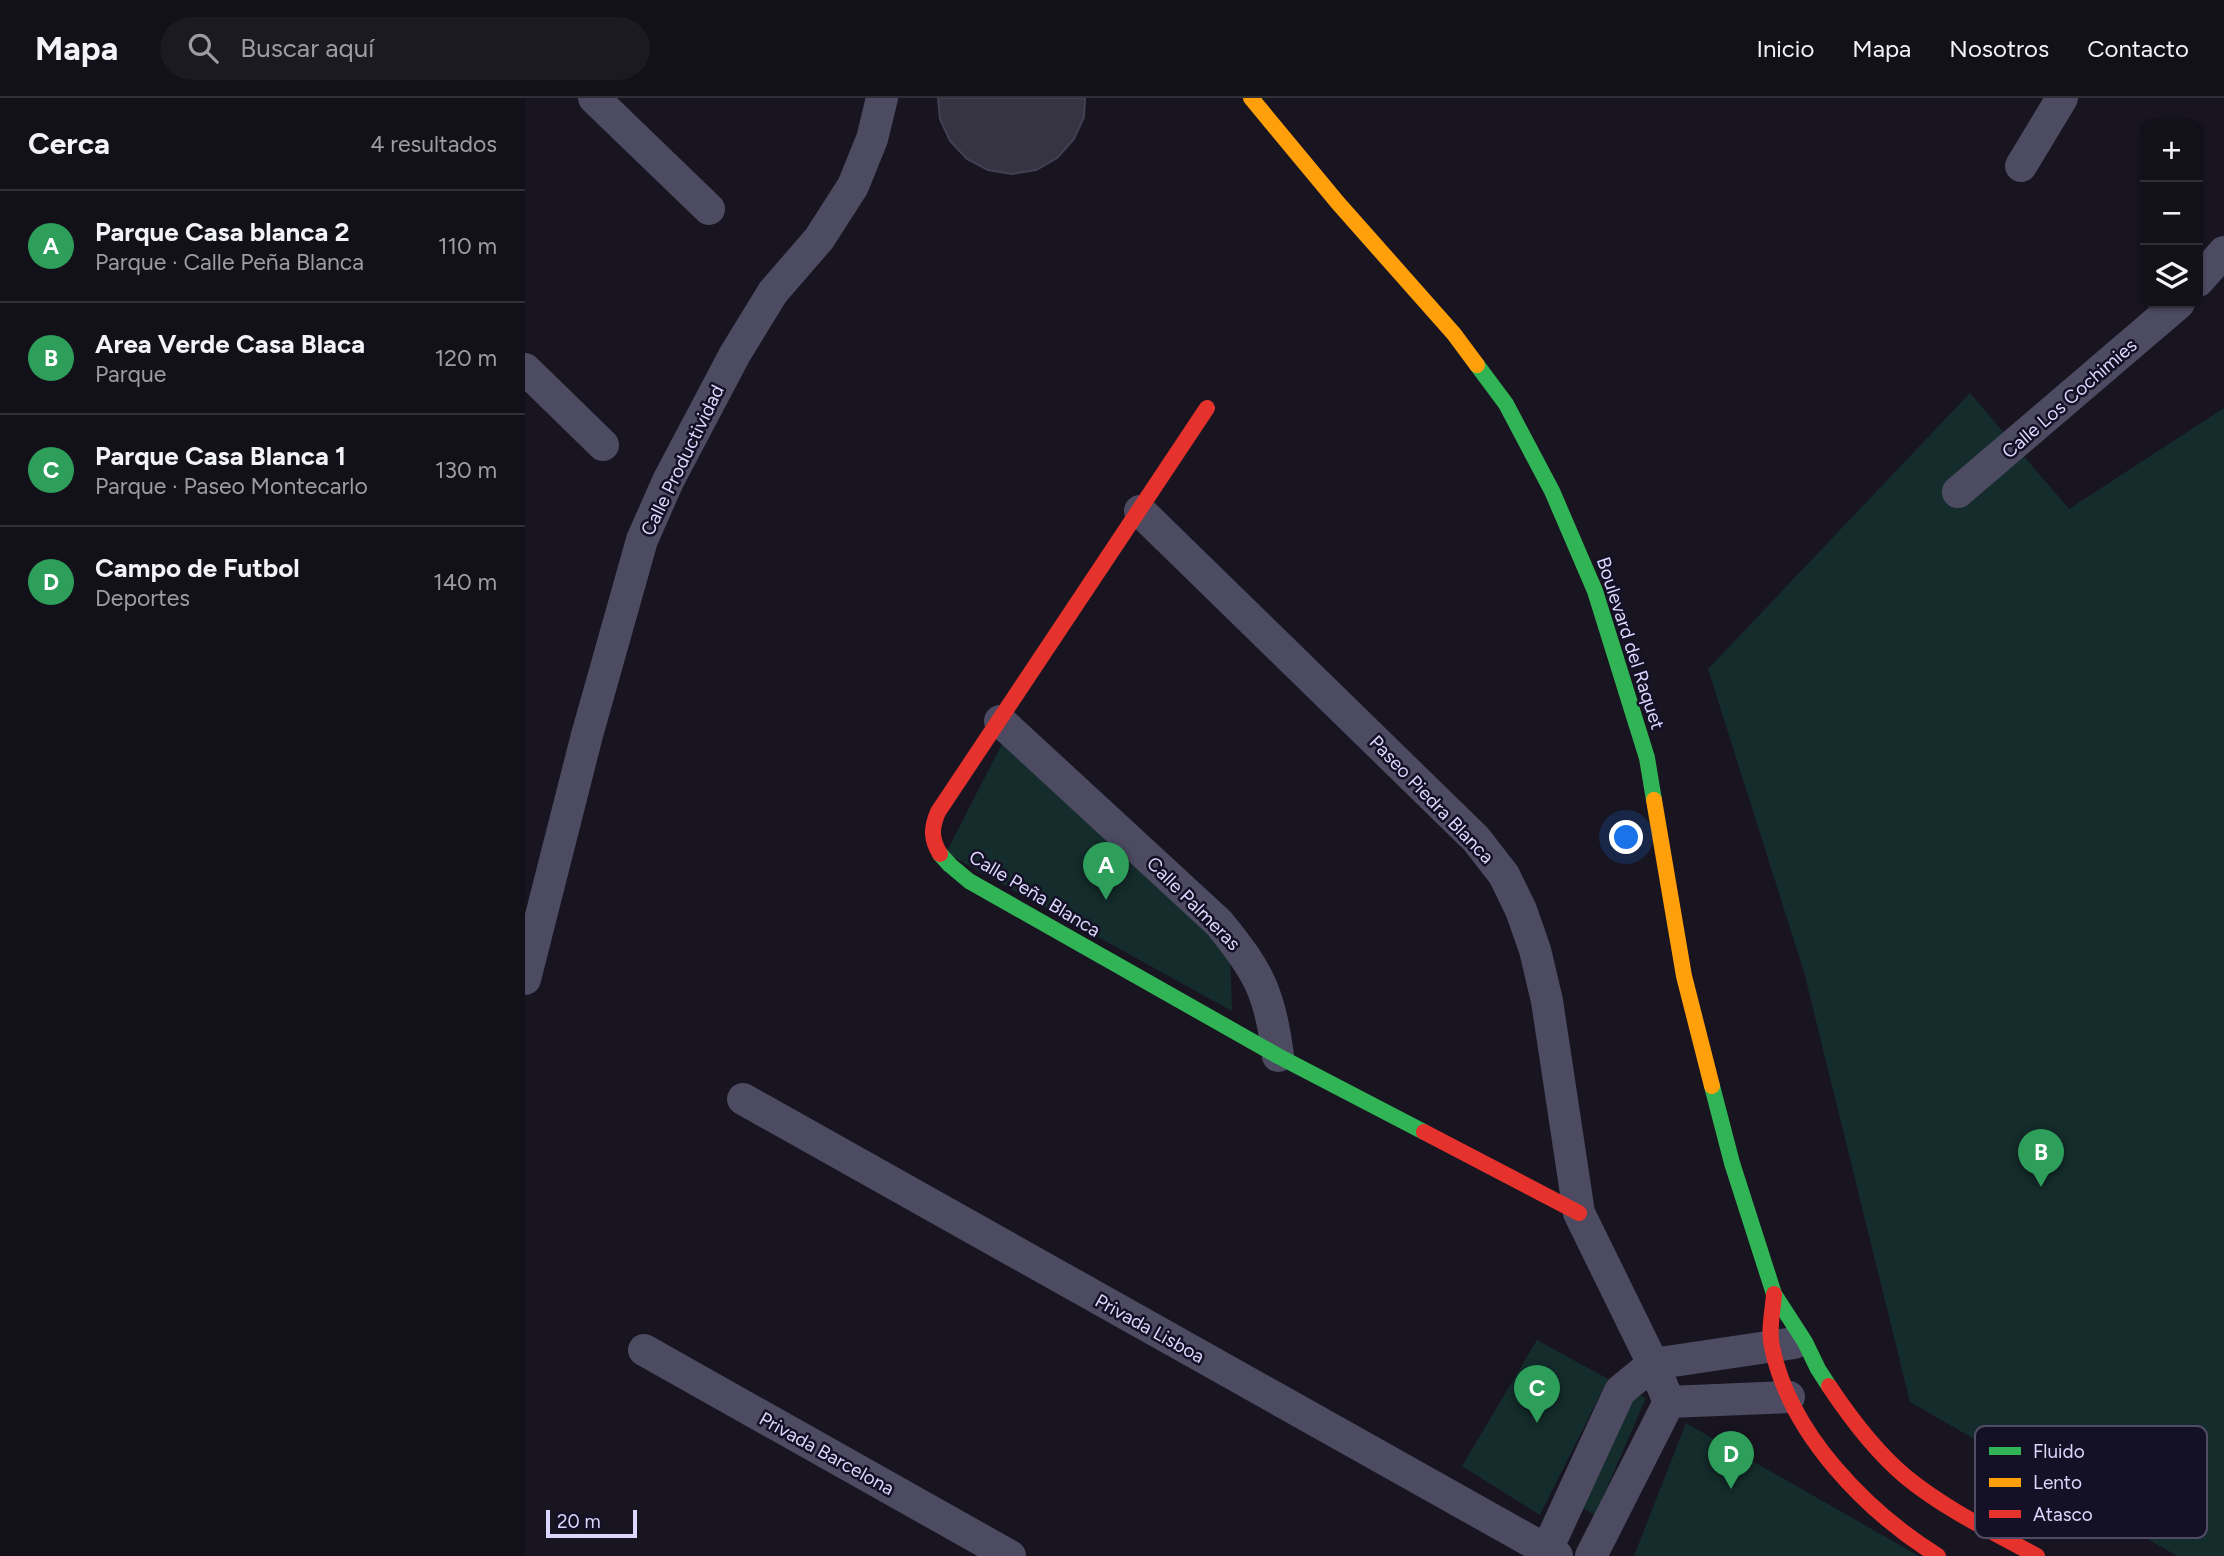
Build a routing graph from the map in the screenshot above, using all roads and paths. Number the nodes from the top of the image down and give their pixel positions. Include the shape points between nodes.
1 (594, 98) edge
2 (882, 98) edge
3 (1251, 98) edge
4 (2062, 98) edge
5 (2021, 166) dead end
6 (709, 209) dead end
7 (2224, 252) edge
8 (2203, 275) edge
9 (2173, 308) edge
10 (525, 369) edge
11 (1207, 408) dead end
12 (603, 445) dead end
13 (1958, 492) dead end
14 (1140, 511) junction
15 (1000, 720) junction
16 (525, 979) edge
17 (1278, 1056) junction
18 (743, 1099) dead end
19 (1579, 1213) junction
20 (1774, 1294) junction
21 (1805, 1342) junction
22 (1772, 1346) junction
23 (644, 1350) dead end
24 (1653, 1364) junction
25 (1789, 1397) junction
26 (1669, 1402) junction
27 (1899, 1486) junction
28 (1877, 1512) junction
29 (1975, 1521) edge
30 (2005, 1538) edge
31 (1549, 1554) edge
32 (1010, 1556) edge
33 (1591, 1556) edge
34 (1938, 1556) edge
35 (2037, 1556) edge

1 - 6 street
2 - 16 street, Calle Productividad via 853,186 819,239 772,292 741,344 642,540
3 - 20 street, Boulevard del Raquet via 1454,334 1506,404 1552,491 1595,591 1647,758 1684,976 1732,1163
4 - 5 street
7 - 8 street
9 - 13 street, Calle Los Cochimies
10 - 12 street
11 - 14 street, Calle Peña Blanca
14 - 15 street, Calle Peña Blanca
14 - 19 street, Paseo Piedra Blanca via 1476,839 1504,875 1535,950 1547,1001
15 - 17 street, Calle Palmeras via 1219,923 1247,956 1273,1018
15 - 17 street, Calle Peña Blanca via 938,812 932,829 937,849 949,865 969,881
17 - 19 street, Calle Peña Blanca
18 - 31 street, Privada Lisboa
19 - 24 street, Paseo Piedra Blanca
20 - 21 street, Boulevard del Raquet
20 - 22 street, Boulevard del Raquet
21 - 22 street
21 - 27 street, Boulevard del Raquet
22 - 24 street
22 - 25 street
23 - 32 street, Privada Barcelona
24 - 26 street, Paseo Piedra Blanca
24 - 31 street via 1620,1391
25 - 26 street
25 - 28 street via 1841,1474
26 - 33 street
27 - 28 street
27 - 29 street, Boulevard del Raquet
28 - 34 street
30 - 35 street, Boulevard del Raquet

